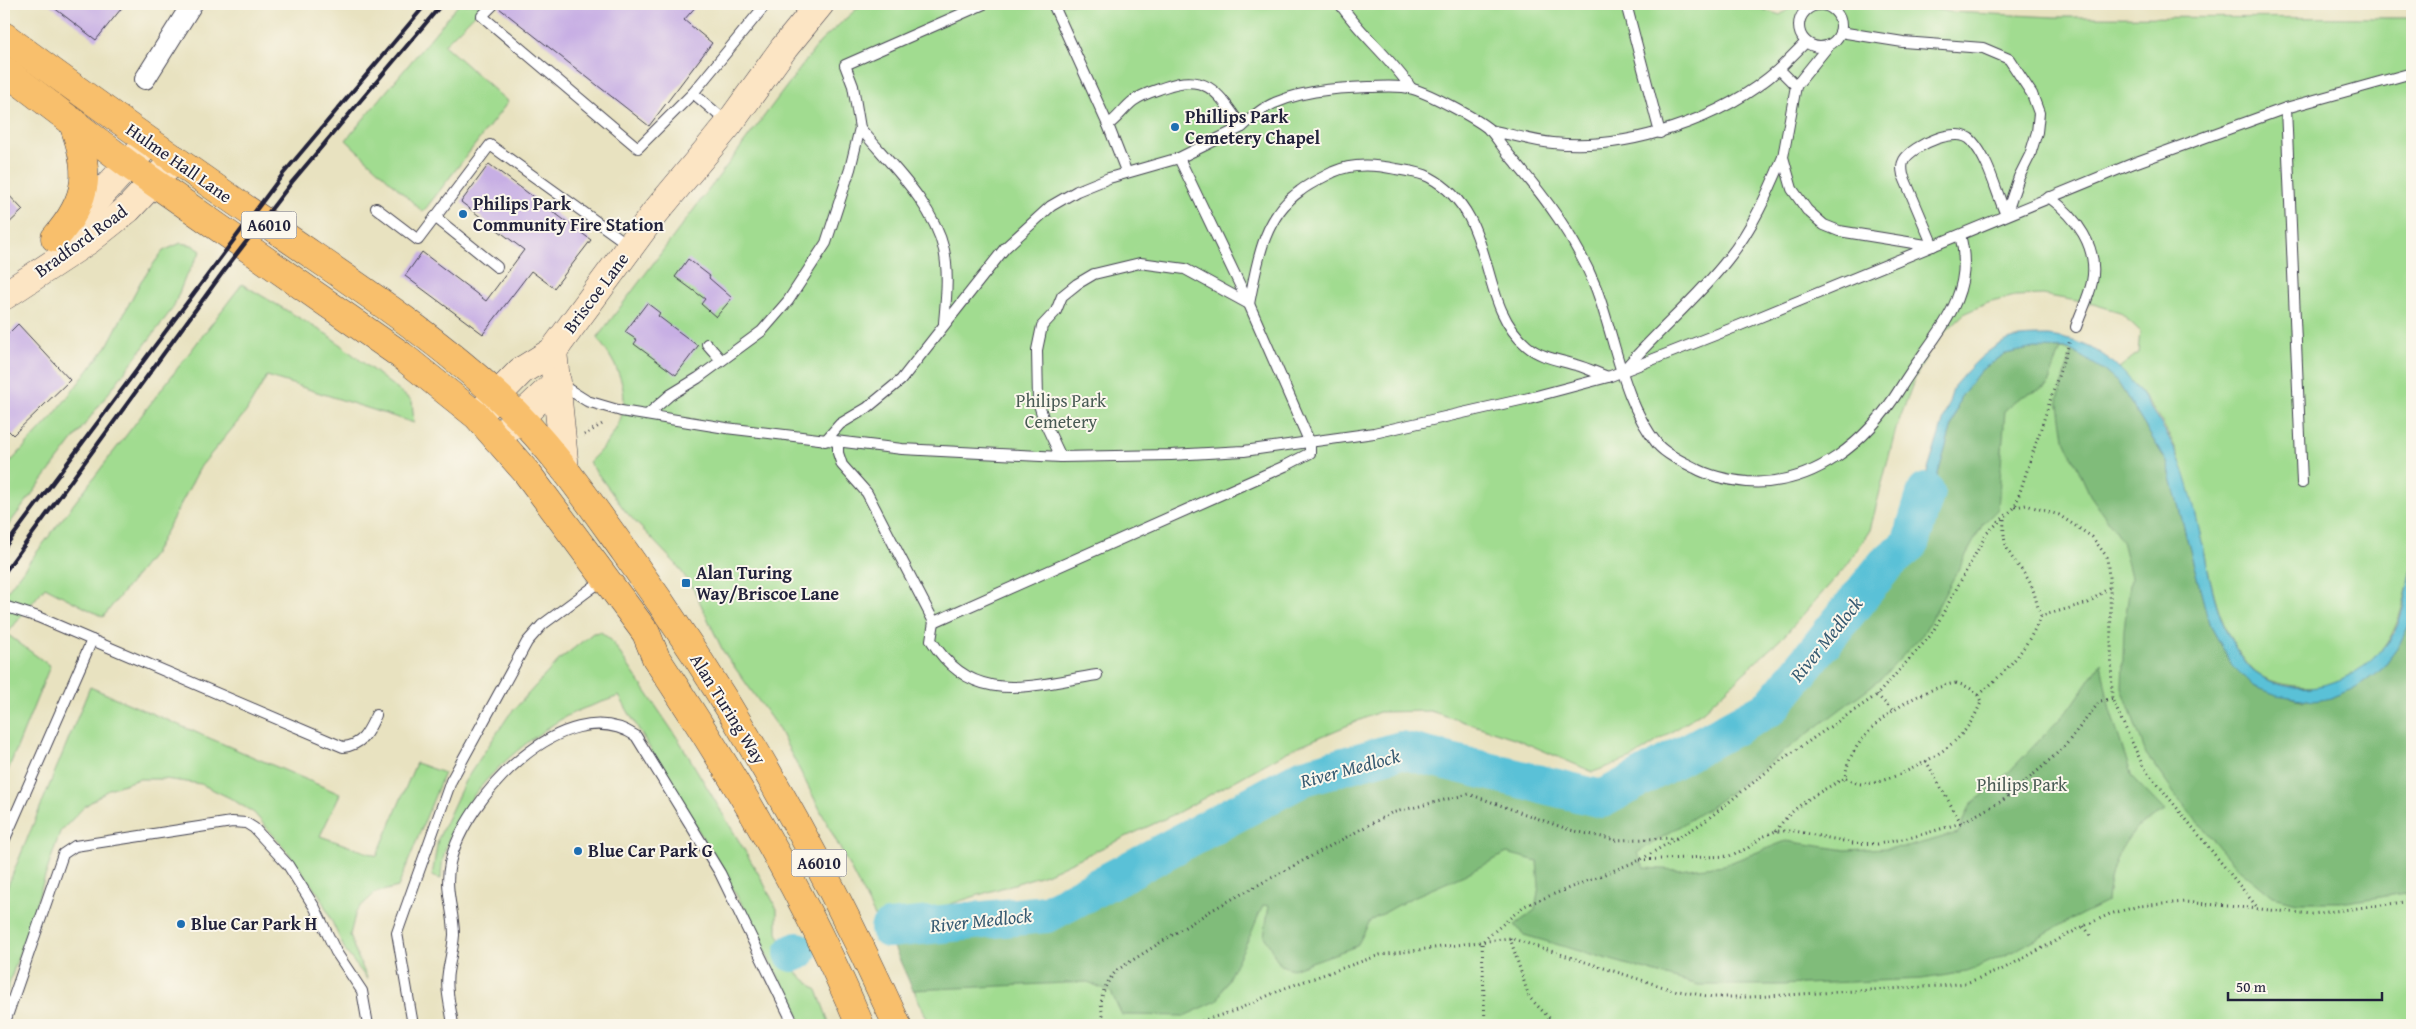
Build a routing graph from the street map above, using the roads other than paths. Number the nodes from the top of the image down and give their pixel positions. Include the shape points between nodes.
1 (192, 4) edge
2 (494, 4) edge
3 (766, 4) edge
4 (820, 4) edge
5 (984, 4) edge
6 (1053, 4) edge
7 (1340, 4) edge
8 (1626, 4) edge
9 (1804, 7) edge
10 (1840, 32) junction
11 (4, 36) edge
12 (1806, 42) junction
13 (1828, 45) junction
14 (1779, 69) junction
15 (4, 70) edge
16 (2412, 73) edge
17 (144, 80) dead end
18 (1796, 86) junction
19 (1412, 88) junction
20 (693, 92) junction
21 (2286, 108) junction
22 (72, 121) junction
23 (729, 124) junction
24 (1108, 126) junction
25 (1242, 127) junction
26 (860, 128) junction
27 (1489, 130) junction
28 (1660, 133) junction
29 (149, 142) junction
30 (1783, 157) junction
31 (1179, 158) junction
32 (175, 160) junction
33 (129, 165) junction
34 (1126, 172) junction
35 (154, 183) junction
36 (2049, 196) junction
37 (376, 208) dead end
38 (2006, 215) junction
39 (435, 217) junction
40 (1960, 235) junction
41 (55, 238) junction
42 (631, 246) junction
43 (1933, 246) junction
44 (497, 267) dead end
45 (4, 292) edge
46 (4, 296) edge
47 (1248, 304) junction
48 (944, 323) junction
49 (2076, 327) dead end
50 (707, 344) dead end
51 (553, 351) junction
52 (722, 360) junction
53 (1622, 372) junction
54 (1608, 377) junction
55 (557, 382) junction
56 (498, 396) junction
57 (647, 415) junction
58 (477, 416) junction
59 (520, 417) junction
60 (497, 439) junction
61 (825, 441) junction
62 (838, 443) junction
63 (1310, 443) junction
64 (1061, 457) junction
65 (565, 470) junction
66 (2302, 483) dead end
67 (606, 577) junction
68 (4, 606) edge
69 (934, 622) junction
70 (92, 640) junction
71 (1097, 676) dead end
72 (376, 715) dead end
73 (4, 841) edge
74 (4, 1025) edge
75 (368, 1025) edge
76 (413, 1025) edge
77 (453, 1025) edge
78 (794, 1025) edge
79 (860, 1025) edge
80 (897, 1025) edge

1 - 17 street
2 - 20 lane via 482,16 638,148
3 - 20 lane
4 - 23 street, Briscoe Lane
5 - 26 lane via 845,65 853,86
6 - 24 lane
7 - 19 lane
8 - 28 lane
9 - 10 lane via 1818,5 1831,8 1840,18
9 - 12 lane via 1800,30
10 - 13 lane
10 - 38 lane via 1904,42 1983,48 2009,59 2032,94 2039,113 2030,155 2018,177
11 - 29 highway, Hulme Hall Lane / A6010
12 - 13 lane
12 - 14 lane
13 - 18 lane
14 - 18 lane
14 - 28 lane via 1727,104
15 - 22 highway, Hulme Hall Lane / A6010
16 - 21 lane
18 - 30 lane
19 - 25 lane via 1344,88 1314,92 1263,109
19 - 27 lane
20 - 23 lane
21 - 36 lane
21 - 66 lane
22 - 33 highway, Hulme Hall Lane / A6010
22 - 41 highway via 81,145 84,186 77,209
23 - 42 street, Briscoe Lane
24 - 25 lane via 1145,94 1177,83 1191,82 1207,85
24 - 34 lane
25 - 31 lane
26 - 48 lane via 930,215 938,232 944,252 947,288
26 - 52 lane via 826,242 811,268 762,331
27 - 28 lane via 1553,143 1623,142
27 - 53 lane via 1535,183 1572,238 1596,289
29 - 32 highway, Hulme Hall Lane / A6010
29 - 33 street, Bradford Road
30 - 43 lane via 1792,189 1807,210 1824,225 1859,236 1888,237
30 - 53 lane via 1754,219 1728,259
31 - 34 lane
31 - 47 lane
32 - 35 street, Bradford Road
32 - 56 highway, Hulme Hall Lane / A6010 via 390,308
33 - 35 highway, Hulme Hall Lane / A6010
33 - 41 street, Bradford Road
34 - 48 lane via 1077,191 1050,206 1005,248
35 - 46 street, Bradford Road via 89,240
35 - 58 highway, Hulme Hall Lane / A6010 via 402,356
36 - 38 lane
36 - 49 lane via 2078,224 2093,259 2092,284
37 - 39 lane via 418,240
38 - 40 lane
38 - 43 lane via 1982,154 1971,139 1953,134 1938,138 1905,158 1902,166
39 - 42 lane via 490,145
39 - 44 lane
40 - 43 lane
40 - 53 lane via 1964,263 1955,307 1888,408 1831,462 1803,476 1768,483 1737,481 1708,475 1681,461 1660,448 1643,423
41 - 45 street, Bradford Road via 24,266
42 - 51 street, Briscoe Lane
43 - 53 lane
47 - 54 lane via 1261,246 1285,203 1338,170 1356,166 1387,167 1428,176 1447,190 1475,226 1499,307 1527,347 1550,359
47 - 63 lane
47 - 64 lane via 1185,269 1140,264 1094,274 1076,284 1062,296 1056,310 1042,326 1037,350 1038,401
48 - 61 lane via 901,380 867,408 840,424
50 - 52 lane
51 - 55 street, Briscoe Lane
51 - 56 street via 521,371
52 - 57 lane via 670,395
53 - 54 lane
54 - 63 lane via 1374,433
55 - 57 lane via 587,401 621,412
55 - 59 street
55 - 65 street, Briscoe Lane
56 - 58 street
56 - 59 highway, Hulme Hall Lane / A6010
57 - 61 lane
58 - 60 highway, Hulme Hall Lane / A6010
59 - 60 street
59 - 65 highway, Alan Turing Way / A6010
60 - 67 highway, Alan Turing Way / A6010
61 - 62 lane
62 - 64 lane
62 - 69 lane via 842,465 868,493
63 - 64 lane via 1244,451
63 - 69 lane via 1310,453 1285,466
65 - 80 highway, Alan Turing Way / A6010 via 665,608 748,740 822,869
67 - 76 lane via 542,625 527,642 451,780 397,933
67 - 79 highway, Alan Turing Way / A6010 via 646,633 656,658 744,799 797,893
68 - 70 lane
69 - 71 lane via 931,640 950,667 984,685 1003,688
70 - 72 lane via 342,746 353,746 364,739
70 - 73 lane
74 - 75 lane via 63,854 74,846 232,822 246,823 254,828 288,865 315,908 336,952 358,982
77 - 78 lane via 448,974 454,933 448,878 458,839 489,792 536,747 551,736 574,728 610,724 636,736 716,866

